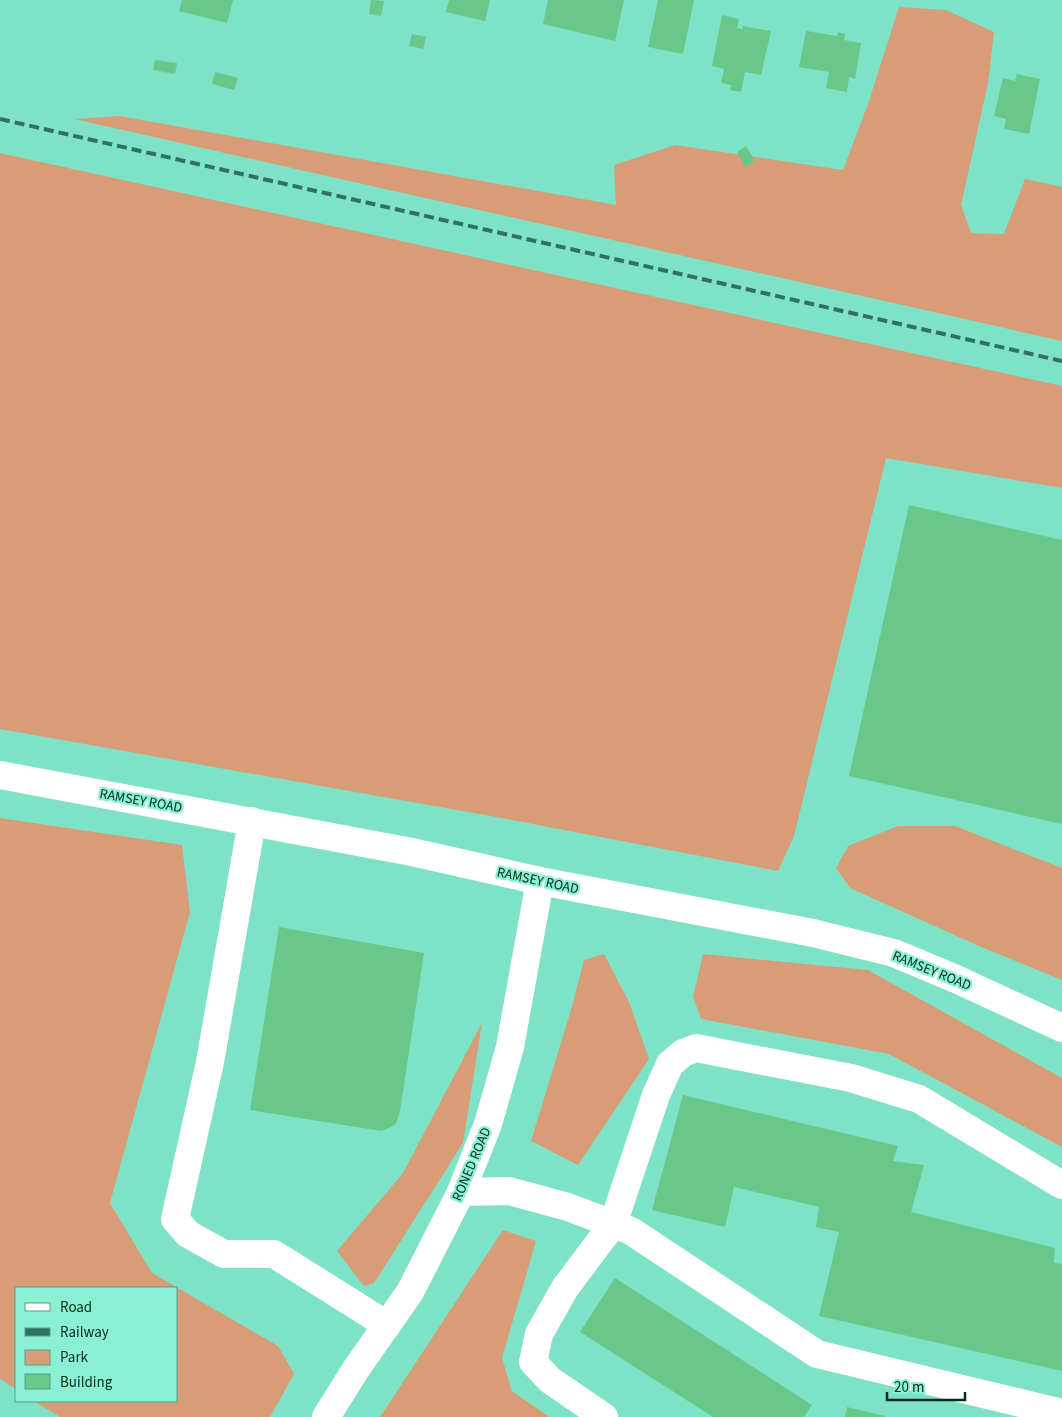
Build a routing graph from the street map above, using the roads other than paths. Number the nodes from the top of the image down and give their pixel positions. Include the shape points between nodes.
1 (0, 775) edge
2 (252, 821) junction
3 (540, 881) junction
4 (1062, 1028) edge
5 (1062, 1184) edge
6 (461, 1192) junction
7 (613, 1224) junction
8 (387, 1325) junction
9 (1062, 1413) edge
10 (326, 1417) edge
11 (604, 1417) edge

1 - 2 street, RAMSEY ROAD
2 - 3 street, RAMSEY ROAD
2 - 8 street via 210,1062 175,1219 188,1234 224,1254 274,1254
3 - 4 street, RAMSEY ROAD via 812,933 894,953
3 - 6 street, RONED ROAD via 510,1047 488,1124
5 - 7 street via 919,1099 851,1078 696,1048 683,1053 670,1064 656,1095
6 - 7 street via 509,1191 568,1207
6 - 8 street, RONED ROAD via 410,1292
7 - 9 street via 631,1231 817,1354
7 - 11 street via 565,1288 539,1334 532,1362 550,1380
8 - 10 street, RONED ROAD

